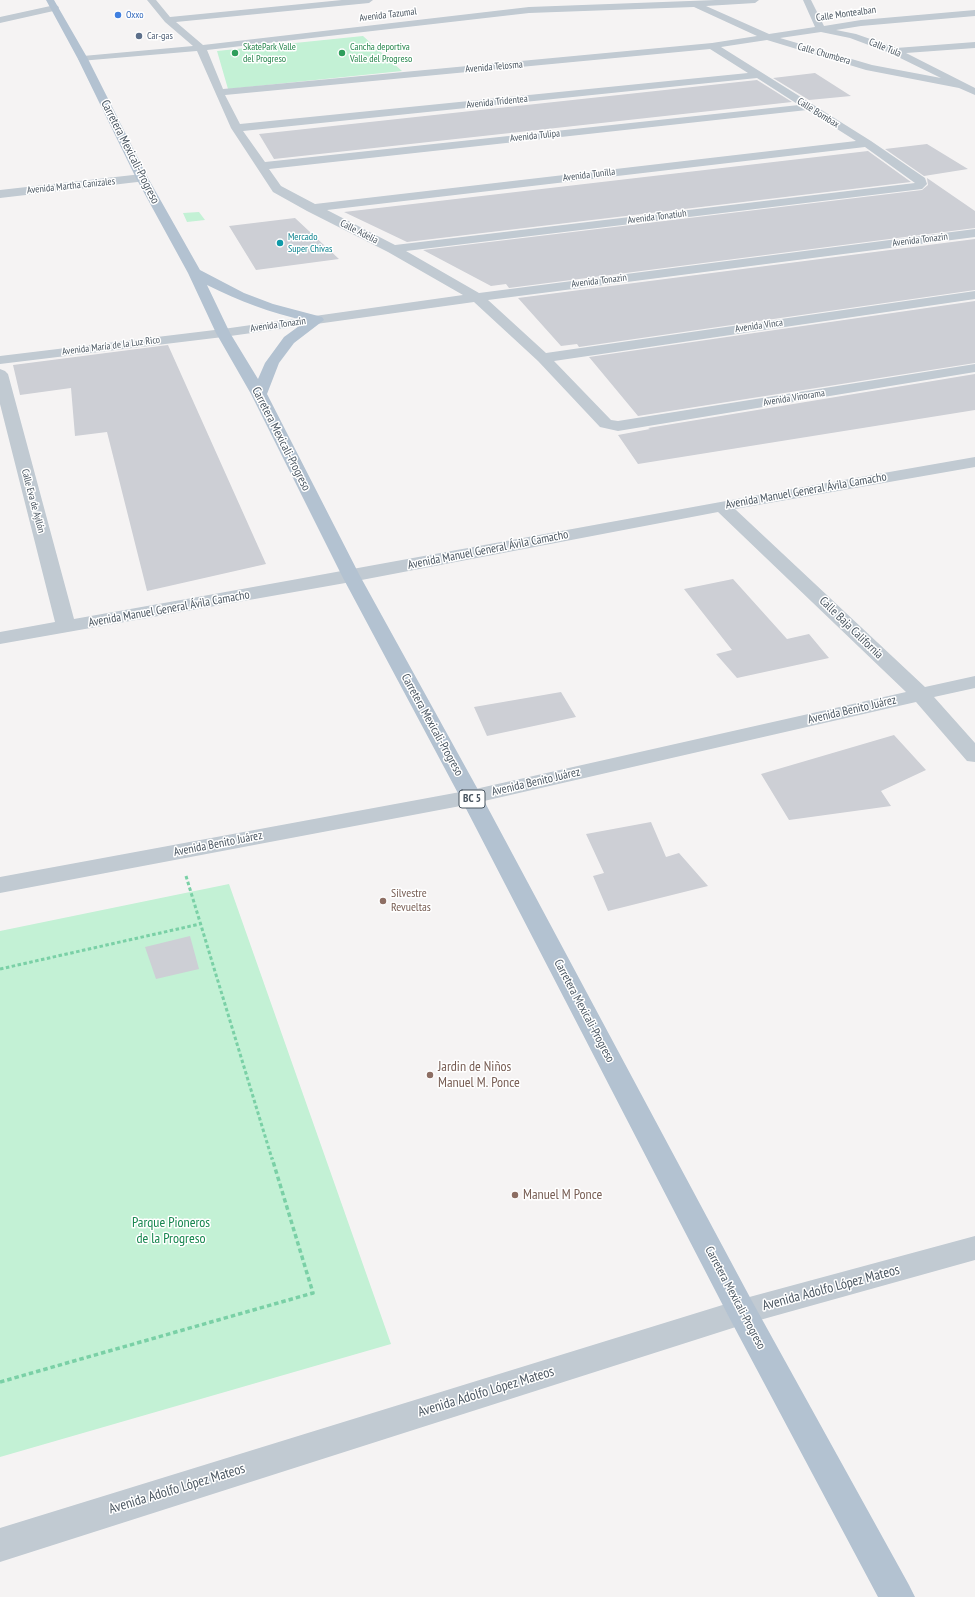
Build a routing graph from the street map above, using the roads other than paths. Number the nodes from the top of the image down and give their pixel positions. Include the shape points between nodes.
1 (151, 0) edge
2 (369, 0) edge
3 (640, 0) edge
4 (745, 0) edge
5 (755, 0) edge
6 (807, 0) edge
7 (695, 2) edge
8 (52, 4) edge
9 (650, 6) junction
10 (975, 13) edge
11 (0, 20) edge
12 (168, 20) junction
13 (820, 29) junction
14 (769, 38) junction
15 (975, 45) edge
16 (712, 46) junction
17 (202, 48) junction
18 (895, 51) junction
19 (872, 52) dead end
20 (857, 53) dead end
21 (827, 55) junction
22 (83, 59) junction
23 (759, 75) junction
24 (958, 85) junction
25 (219, 92) junction
26 (975, 92) edge
27 (808, 107) junction
28 (236, 128) junction
29 (867, 143) junction
30 (263, 166) junction
31 (142, 178) junction
32 (921, 184) joint
33 (0, 194) edge
34 (311, 208) junction
35 (975, 233) edge
36 (393, 248) junction
37 (196, 273) junction
38 (975, 295) edge
39 (477, 297) junction
40 (317, 320) junction
41 (223, 333) junction
42 (543, 358) junction
43 (0, 360) edge
44 (975, 368) edge
45 (0, 374) edge
46 (259, 394) junction
47 (612, 426) joint
48 (975, 462) edge
49 (722, 506) junction
50 (351, 576) junction
51 (66, 627) junction
52 (0, 638) edge
53 (975, 682) edge
54 (920, 694) junction
55 (975, 756) edge
56 (471, 797) junction
57 (0, 885) edge
58 (975, 1248) edge
59 (742, 1312) junction
60 (0, 1545) edge
61 (897, 1597) edge

1 - 12 street, Calle Adelia
2 - 12 street
3 - 9 street
4 - 5 street, Avenida Tazumal
4 - 7 street, Avenida Tazumal
6 - 13 street
7 - 9 street, Avenida Tazumal
7 - 14 street, Calle Chumbera
8 - 11 street
8 - 22 main road, Carretera Mexicali-Progreso / BC 5
9 - 17 street, Avenida Tazumal via 529,10
10 - 13 street, Calle Montealban
12 - 17 street, Calle Adelia
13 - 14 street, Calle Montealban
13 - 18 street, Calle Tula via 853,36
14 - 16 street, Avenida Telosma
14 - 21 street, Calle Chumbera
15 - 18 street
16 - 23 street, Calle Bombax
16 - 25 street, Avenida Telosma
17 - 22 street, Avenida Tazumal
17 - 25 street, Calle Adelia
18 - 19 street
18 - 24 street, Calle Tula
20 - 21 street
21 - 24 street, Calle Chumbera via 870,68
22 - 31 main road, Carretera Mexicali-Progreso / BC 5
23 - 27 street, Calle Bombax
23 - 28 street, Avenida Tridentea
24 - 26 street, Calle Tula
25 - 28 street, Calle Adelia
27 - 29 street, Calle Bombax
27 - 30 street, Avenida Tulipa
28 - 30 street, Calle Adelia
29 - 32 street, Calle Bombax via 921,181
29 - 34 street, Avenida Tunilla
30 - 34 street, Calle Adelia via 277,189
31 - 33 street, Avenida Martha Canizales
31 - 37 main road, Carretera Mexicali-Progreso / BC 5
32 - 36 street, Avenida Tonatiuh
34 - 36 street, Calle Adelia
35 - 39 street, Avenida Tonazin
36 - 39 street, Calle Adelia
37 - 40 main road via 239,296
37 - 41 main road, Carretera Mexicali-Progreso / BC 5
38 - 42 street, Avenida Vinca
39 - 40 street, Avenida Tonazin
39 - 42 street, Calle Adelia
40 - 41 street, Avenida Tonazin
40 - 46 main road via 289,340 272,363
41 - 43 street, Avenida María de la Luz Rico
41 - 46 main road, Carretera Mexicali-Progreso / BC 5
42 - 47 street, Calle Adelia via 606,424
44 - 47 street, Avenida Vinorama
45 - 51 street, Calle Eva de Ayllón
46 - 50 main road, Carretera Mexicali-Progreso / BC 5
48 - 49 street, Avenida Manuel General Ávila Camacho
49 - 50 street, Avenida Manuel General Ávila Camacho
49 - 54 street, Calle Baja California
50 - 51 street, Avenida Manuel General Ávila Camacho
50 - 56 main road, Carretera Mexicali-Progreso / BC 5
51 - 52 street, Avenida Manuel General Ávila Camacho
53 - 54 street, Avenida Benito Juárez
54 - 55 street, Calle Baja California
54 - 56 street, Avenida Benito Juárez
56 - 57 street, Avenida Benito Juárez
56 - 59 main road, Carretera Mexicali-Progreso / BC 5
58 - 59 street, Avenida Adolfo López Mateos
59 - 60 street, Avenida Adolfo López Mateos
59 - 61 main road, Carretera Mexicali-Progreso / BC 5

